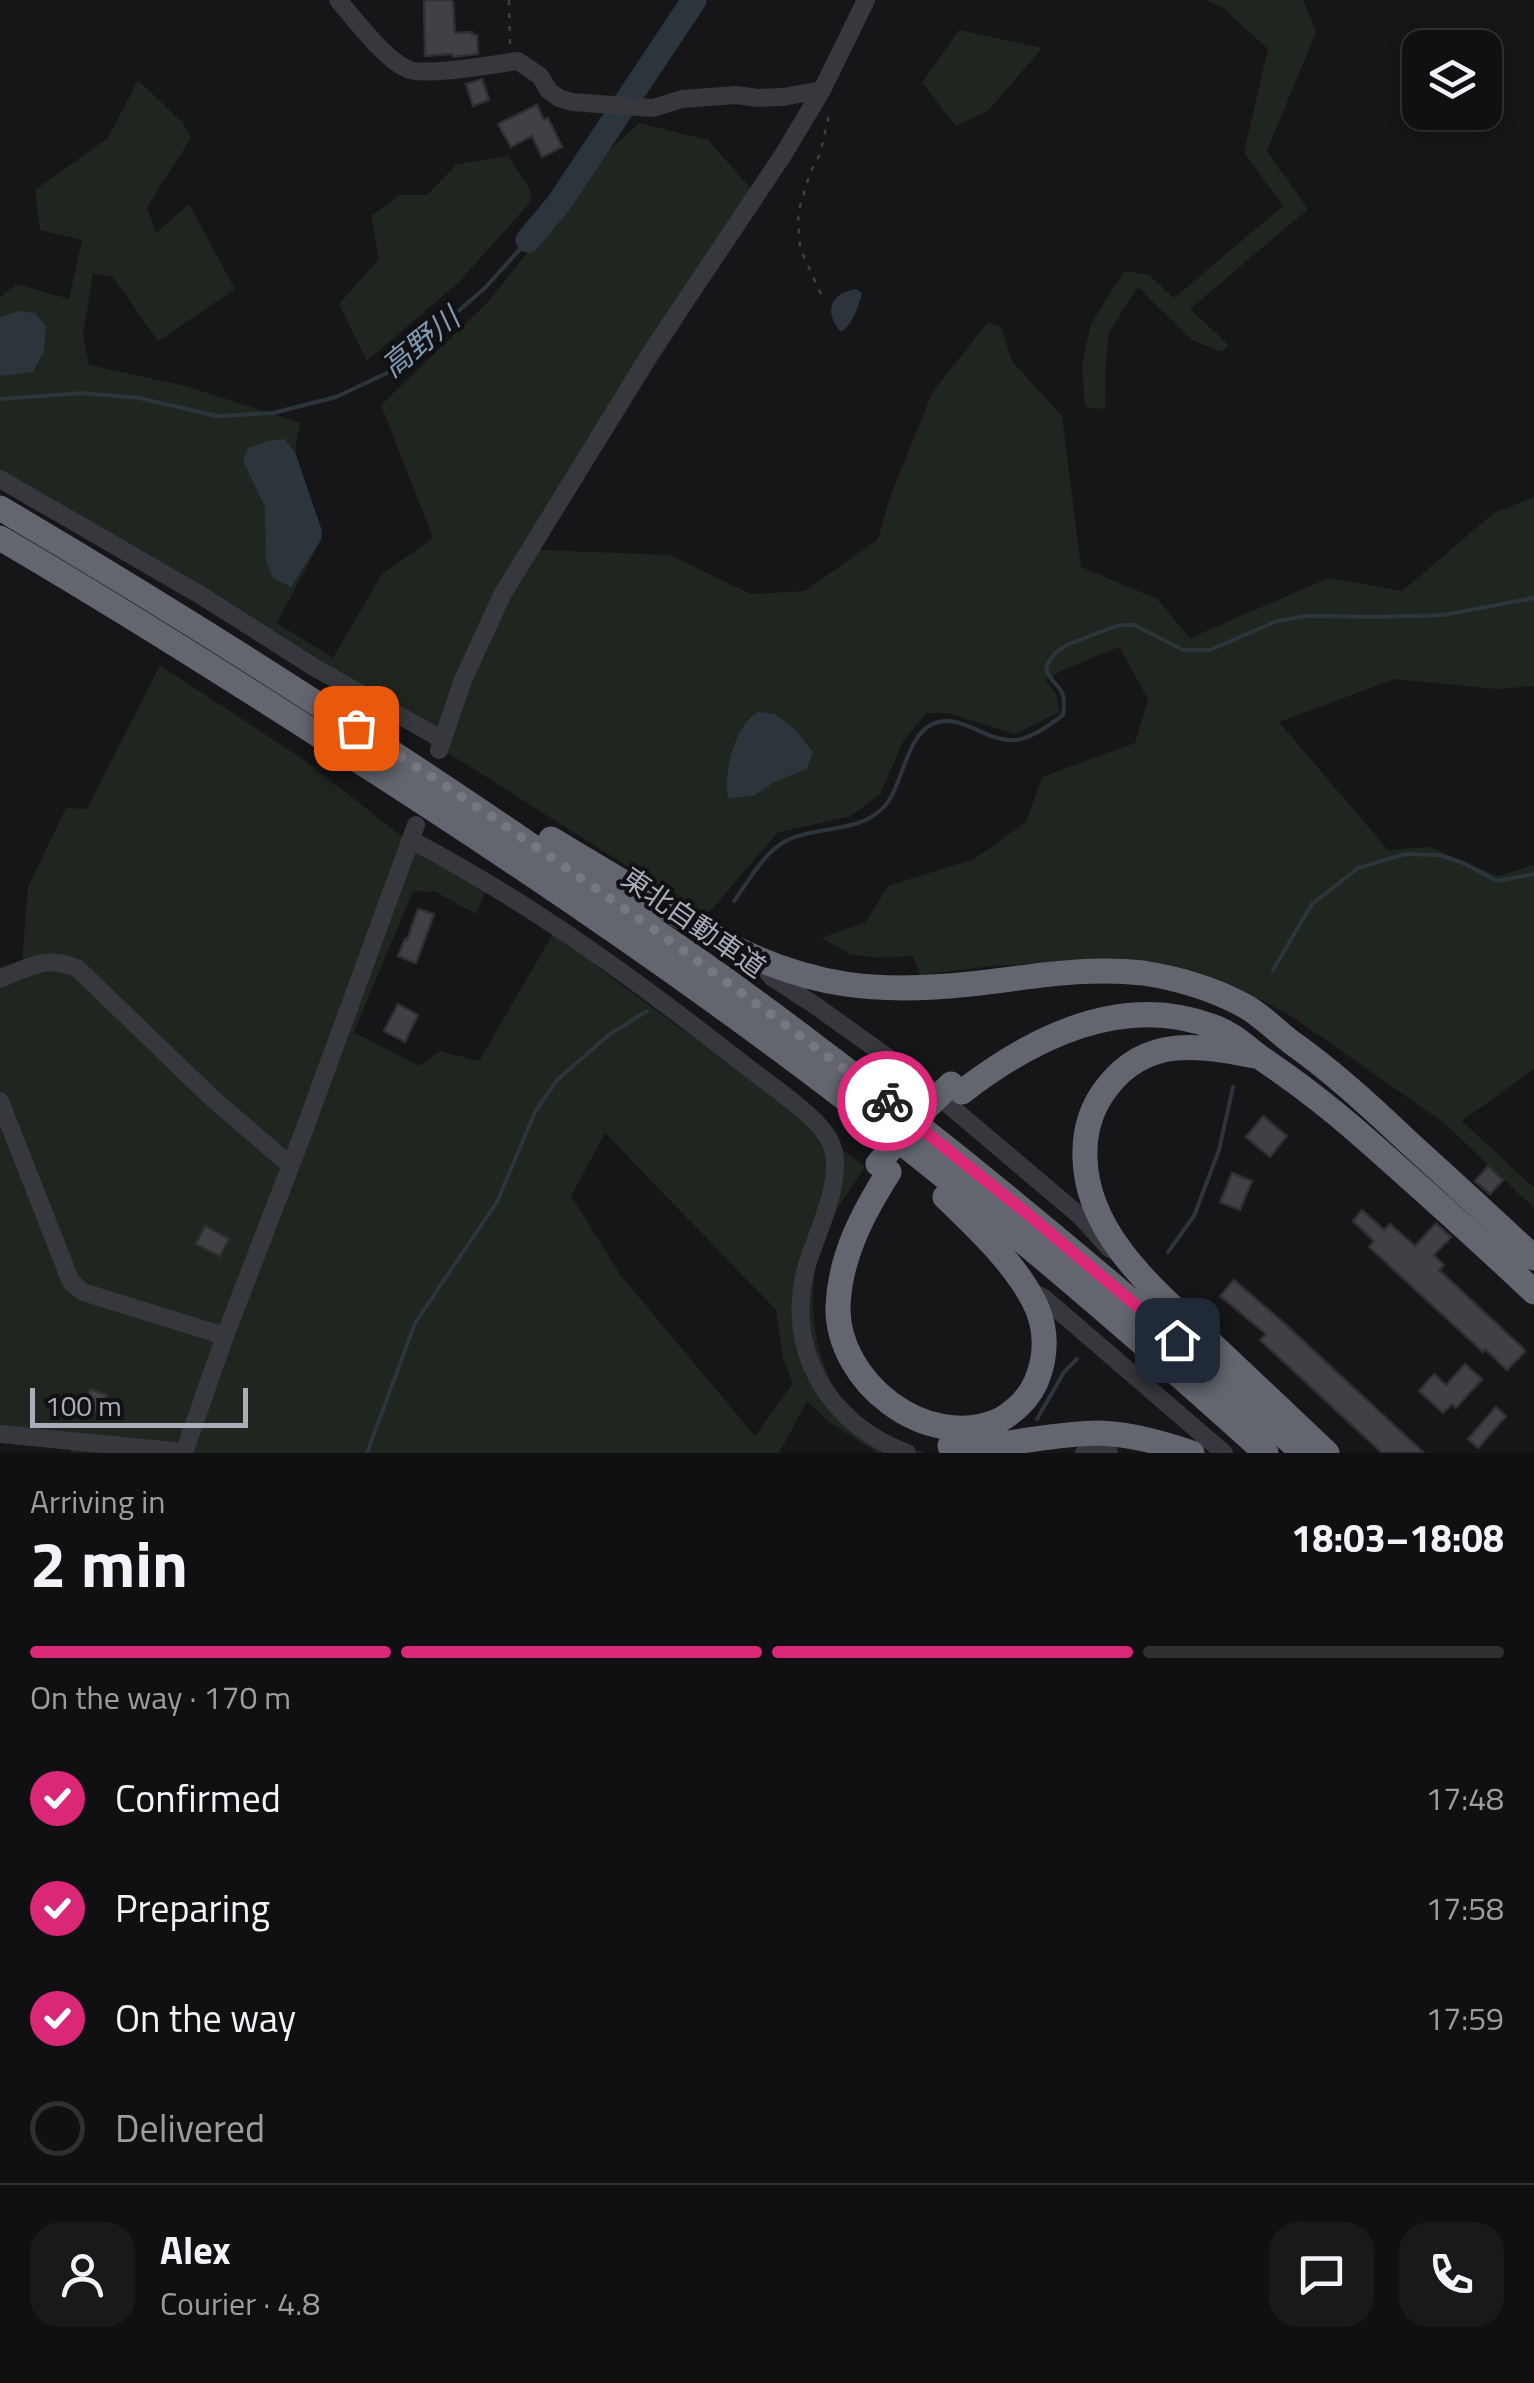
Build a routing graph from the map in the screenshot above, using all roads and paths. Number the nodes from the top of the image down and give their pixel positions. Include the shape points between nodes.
1 (338, 0) edge
2 (509, 0) edge
3 (866, 0) edge
4 (512, 62) junction
5 (822, 90) junction
6 (821, 294) dead end
7 (0, 480) edge
8 (0, 508) edge
9 (0, 538) edge
10 (385, 747) junction
11 (756, 959) junction
12 (0, 979) edge
13 (718, 1005) junction
14 (1285, 1037) junction
15 (1260, 1056) junction
16 (956, 1088) junction
17 (0, 1100) edge
18 (290, 1164) junction
19 (883, 1168) junction
20 (1124, 1255) junction
21 (1534, 1258) edge
22 (1028, 1291) junction
23 (1534, 1292) edge
24 (225, 1336) junction
25 (0, 1434) edge
26 (184, 1452) edge
27 (907, 1453) edge
28 (1084, 1453) edge
29 (1108, 1453) edge
30 (1192, 1453) edge
31 (1224, 1453) edge
32 (1266, 1453) edge
33 (1303, 1453) edge
34 (1327, 1453) edge

1 - 4 street via 409,70
2 - 4 path
3 - 5 street
4 - 5 street via 526,64 559,98 602,105 654,108 682,99
5 - 6 path via 829,116 798,213 800,248
5 - 7 street via 502,595 441,745
8 - 10 highway, 東北自動車道
9 - 13 highway, 東北自動車道 via 472,833
10 - 11 highway
10 - 33 highway, 東北自動車道 via 732,984 902,1112 1152,1318
11 - 14 highway via 808,978 887,989 1087,971 1142,974 1240,1003
11 - 20 street via 773,978 918,1079 1080,1216 1116,1255
12 - 18 street via 43,962 77,968
13 - 22 highway via 942,1194
13 - 32 highway, 東北自動車道 via 976,1203
14 - 16 highway via 1198,1006 1111,1003 1025,1032
14 - 21 highway via 1348,1086
15 - 16 highway via 1214,1026 1130,1015 1044,1039
15 - 20 highway via 1169,1048 1134,1063 1108,1085 1089,1122 1085,1168 1098,1213
15 - 23 highway via 1335,1112
16 - 19 highway, bridge via 919,1115
17 - 24 street via 71,1282 83,1292
18 - 24 street
18 - 27 street via 414,833 626,973 825,1132 833,1146 833,1185 804,1279 806,1350 837,1408 871,1438
19 - 22 highway via 850,1246 838,1309 846,1351 884,1403 943,1430 977,1430 1008,1415 1034,1388 1045,1348
19 - 30 highway via 847,1215 824,1299 834,1360 871,1412 906,1434 944,1446 1101,1433
20 - 34 highway
22 - 31 street
24 - 26 street
25 - 26 street
28 - 29 street

